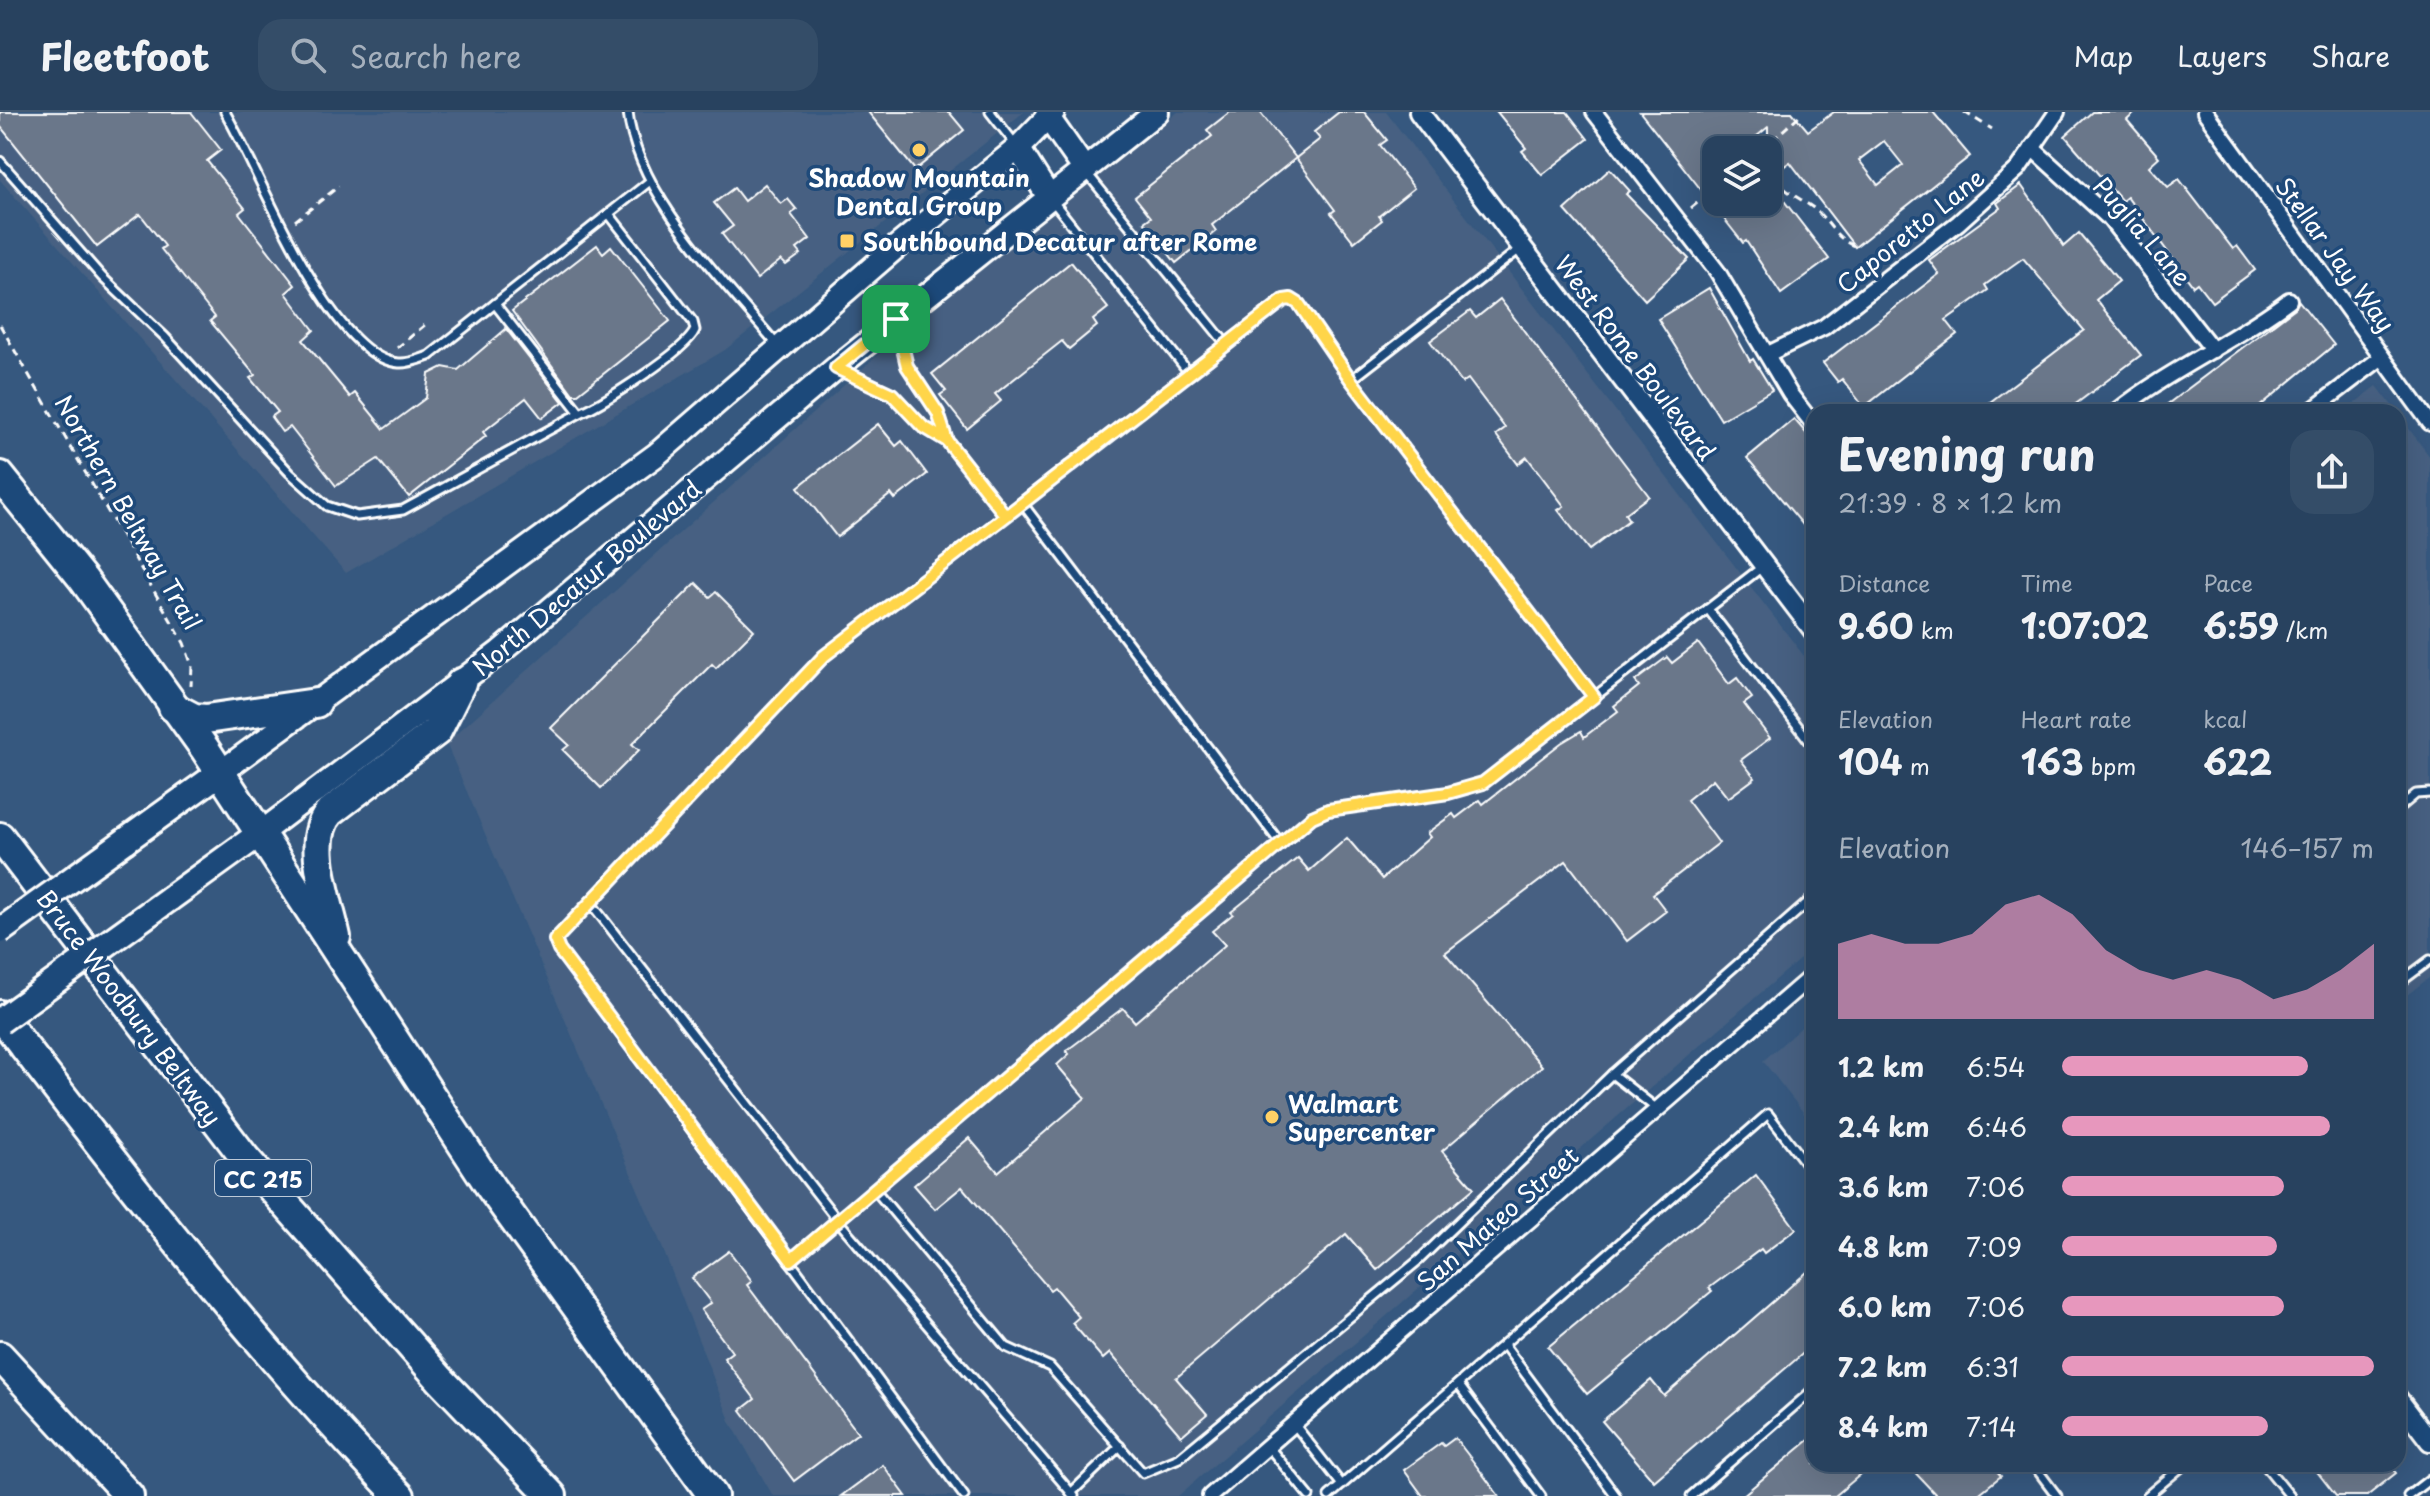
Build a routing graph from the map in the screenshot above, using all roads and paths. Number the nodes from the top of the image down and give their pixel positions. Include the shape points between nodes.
1 (225, 112) edge
2 (628, 112) edge
3 (990, 112) edge
4 (1157, 112) edge
5 (1419, 112) edge
6 (1594, 112) edge
7 (1803, 112) edge
8 (1964, 112) edge
9 (2057, 112) edge
10 (2205, 112) edge
11 (1048, 113) edge
12 (1992, 129) dead end
13 (1777, 136) edge
14 (1018, 148) junction
15 (2032, 148) junction
16 (0, 161) edge
17 (1085, 170) junction
18 (650, 181) junction
19 (1782, 184) edge
20 (339, 186) dead end
21 (1049, 197) junction
22 (1702, 199) edge
23 (1691, 208) dead end
24 (609, 214) junction
25 (285, 229) junction
26 (1854, 246) dead end
27 (1522, 247) junction
28 (2289, 300) dead end
29 (495, 304) junction
30 (896, 319) junction
31 (0, 325) edge
32 (1227, 345) junction
33 (780, 349) junction
34 (2213, 350) junction
35 (1768, 354) junction
36 (2382, 357) junction
37 (836, 368) junction
38 (1190, 374) junction
39 (1351, 380) junction
40 (2127, 404) edge
41 (2320, 404) edge
42 (580, 413) junction
43 (1806, 413) edge
44 (2430, 423) edge
45 (947, 441) junction
46 (0, 476) edge
47 (1022, 503) junction
48 (1006, 516) junction
49 (1764, 565) junction
50 (1708, 609) junction
51 (1806, 620) edge
52 (461, 683) junction
53 (1594, 697) junction
54 (182, 699) junction
55 (316, 703) junction
56 (1806, 737) edge
57 (221, 772) junction
58 (2430, 793) edge
59 (2406, 802) edge
60 (262, 832) junction
61 (0, 837) edge
62 (1281, 844) junction
63 (590, 902) junction
64 (1806, 904) edge
65 (0, 931) edge
66 (340, 953) junction
67 (2430, 960) edge
68 (2406, 978) edge
69 (1806, 981) edge
70 (0, 1015) edge
71 (0, 1021) edge
72 (1612, 1074) junction
73 (1657, 1109) junction
74 (1806, 1164) edge
75 (876, 1191) junction
76 (839, 1222) junction
77 (791, 1260) junction
78 (1504, 1345) junction
79 (0, 1356) edge
80 (1458, 1384) junction
81 (1806, 1396) edge
82 (2406, 1410) edge
83 (1293, 1423) junction
84 (2430, 1441) edge
85 (1267, 1445) junction
86 (1120, 1446) junction
87 (2039, 1472) edge
88 (2176, 1472) edge
89 (2270, 1472) edge
90 (2430, 1479) edge
91 (1342, 1485) junction
92 (1072, 1495) edge
93 (129, 1496) edge
94 (400, 1496) edge
95 (552, 1496) edge
96 (713, 1496) edge
97 (964, 1496) edge
98 (1210, 1496) edge
99 (1309, 1496) edge
100 (1329, 1496) edge
101 (1541, 1496) edge
102 (1616, 1496) edge
103 (1691, 1496) edge
104 (2057, 1496) edge
105 (2147, 1496) edge
106 (2290, 1496) edge
107 (2408, 1496) edge

1 - 25 lane
2 - 18 lane via 632,141
3 - 14 lane
4 - 17 main road, North Decatur Boulevard
5 - 27 street, West Rome Boulevard
6 - 35 street via 1717,271
7 - 13 path
8 - 12 path
9 - 15 street, Caporetto Lane
10 - 36 street, Stellar Jay Way
11 - 14 main road, North Decatur Boulevard
11 - 17 main road
14 - 21 main road
14 - 33 main road, North Decatur Boulevard
15 - 34 street, Puglia Lane via 2109,218
15 - 35 street, Caporetto Lane via 2007,179 1906,265 1824,327
16 - 42 lane via 102,277 327,506 357,516 403,510
17 - 21 main road, North Decatur Boulevard
17 - 32 lane
18 - 24 lane
18 - 33 lane
19 - 26 path via 1792,197 1816,210 1839,240
20 - 25 path
21 - 30 main road, North Decatur Boulevard
21 - 38 lane
22 - 23 path
24 - 29 lane
24 - 42 lane via 695,330 684,346
25 - 29 lane via 325,300 360,342 386,360 399,363 429,356
27 - 39 lane
27 - 49 street, West Rome Boulevard
28 - 34 street
29 - 42 lane
30 - 37 main road, North Decatur Boulevard
30 - 45 lane via 907,366 938,413
31 - 54 path, Northern Beltway Trail via 184,643 192,666
32 - 38 lane
32 - 39 lane via 1291,299
33 - 55 main road, North Decatur Boulevard via 584,510
34 - 40 street
35 - 43 street
36 - 41 street
36 - 44 street, Stellar Jay Way
37 - 45 lane via 892,394 922,426
37 - 52 main road, North Decatur Boulevard
38 - 47 lane
39 - 53 lane
45 - 48 lane
46 - 54 highway
47 - 48 lane
47 - 62 lane
48 - 63 lane via 824,656
49 - 50 lane
49 - 51 street, West Rome Boulevard
50 - 53 lane
50 - 56 lane
52 - 60 main road, North Decatur Boulevard
52 - 66 highway via 437,731 330,812 318,828
53 - 62 lane via 1483,783 1328,810
54 - 55 highway via 194,718 206,719
54 - 57 highway
55 - 57 main road, North Decatur Boulevard
57 - 60 highway
57 - 65 main road, North Decatur Boulevard, bridge
58 - 59 lane via 2416,794
60 - 66 highway
60 - 71 main road, North Decatur Boulevard, bridge
61 - 95 highway, Bruce Woodbury Beltway / CC 215 via 245,1158 440,1379
62 - 75 lane
63 - 76 lane
63 - 77 lane via 555,940 559,950
64 - 72 lane
66 - 96 highway via 491,1188
67 - 68 lane
69 - 73 street, San Mateo Street
70 - 94 highway via 165,1231
72 - 73 lane
72 - 86 lane via 1419,1260 1179,1458 1143,1473
73 - 83 street, San Mateo Street
74 - 78 lane via 1768,1114
75 - 76 lane
75 - 86 lane via 1006,1347 1050,1367
76 - 77 lane
76 - 92 lane
77 - 97 lane
78 - 80 lane
78 - 102 lane
79 - 93 highway
80 - 91 lane
80 - 101 lane
81 - 103 lane
82 - 84 street
83 - 85 street, San Mateo Street
83 - 91 lane
85 - 98 street, San Mateo Street
85 - 99 lane
86 - 92 lane
87 - 104 lane
88 - 105 lane
89 - 106 lane
90 - 107 lane
91 - 100 lane

